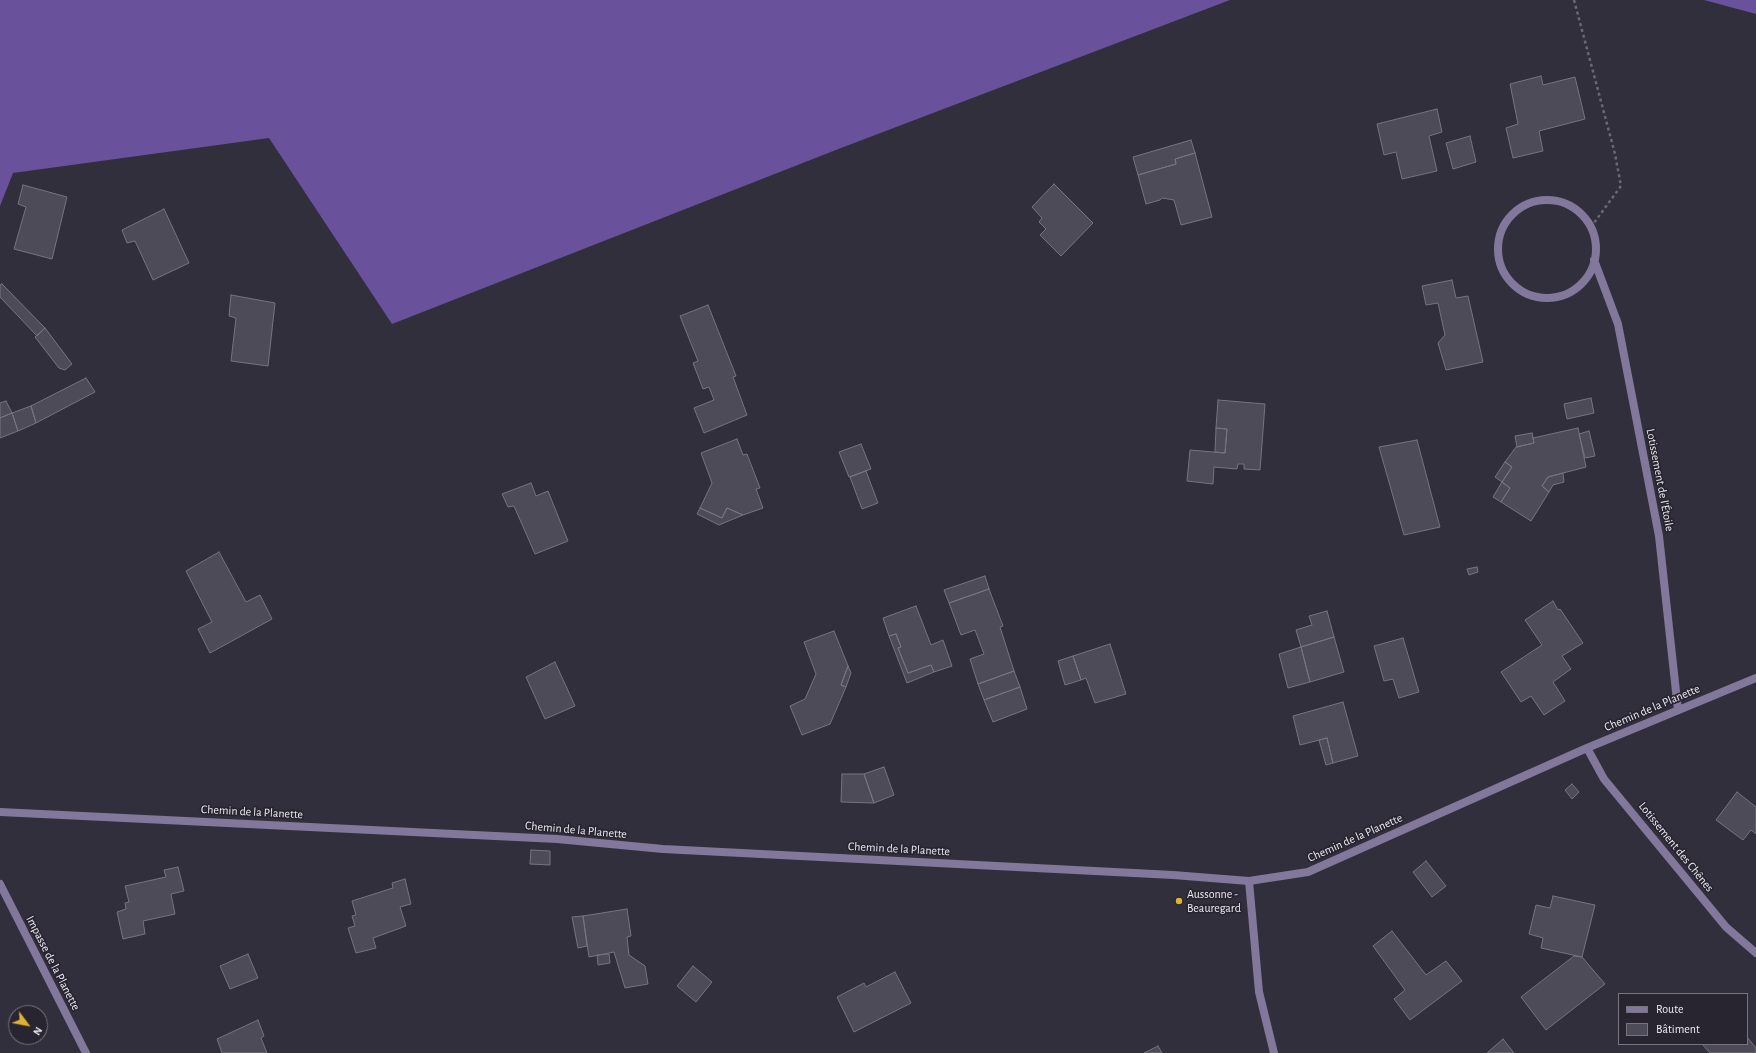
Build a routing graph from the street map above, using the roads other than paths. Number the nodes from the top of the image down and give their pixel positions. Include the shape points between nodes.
1 (1594, 260) junction
2 (1756, 678) edge
3 (1678, 710) junction
4 (1587, 748) junction
5 (0, 812) edge
6 (1249, 881) junction
7 (0, 884) edge
8 (1756, 953) edge
9 (86, 1053) edge
10 (1274, 1053) edge

1 - 1 street, Lotissement de l'Étoile via 1585,279 1568,293 1552,298 1529,295 1513,285 1501,266 1497,249 1504,224 1521,207 1540,200 1553,200 1571,205 1591,227 1596,243
1 - 3 street, Lotissement de l'Étoile via 1618,324 1659,536
2 - 3 street, Chemin de la Planette
3 - 4 street, Chemin de la Planette
4 - 6 street, Chemin de la Planette via 1308,872
4 - 8 street, Lotissement des Chênes via 1604,779 1726,927
5 - 6 street, Chemin de la Planette via 557,839 663,849
6 - 10 street via 1259,992
7 - 9 street, Impasse de la Planette

